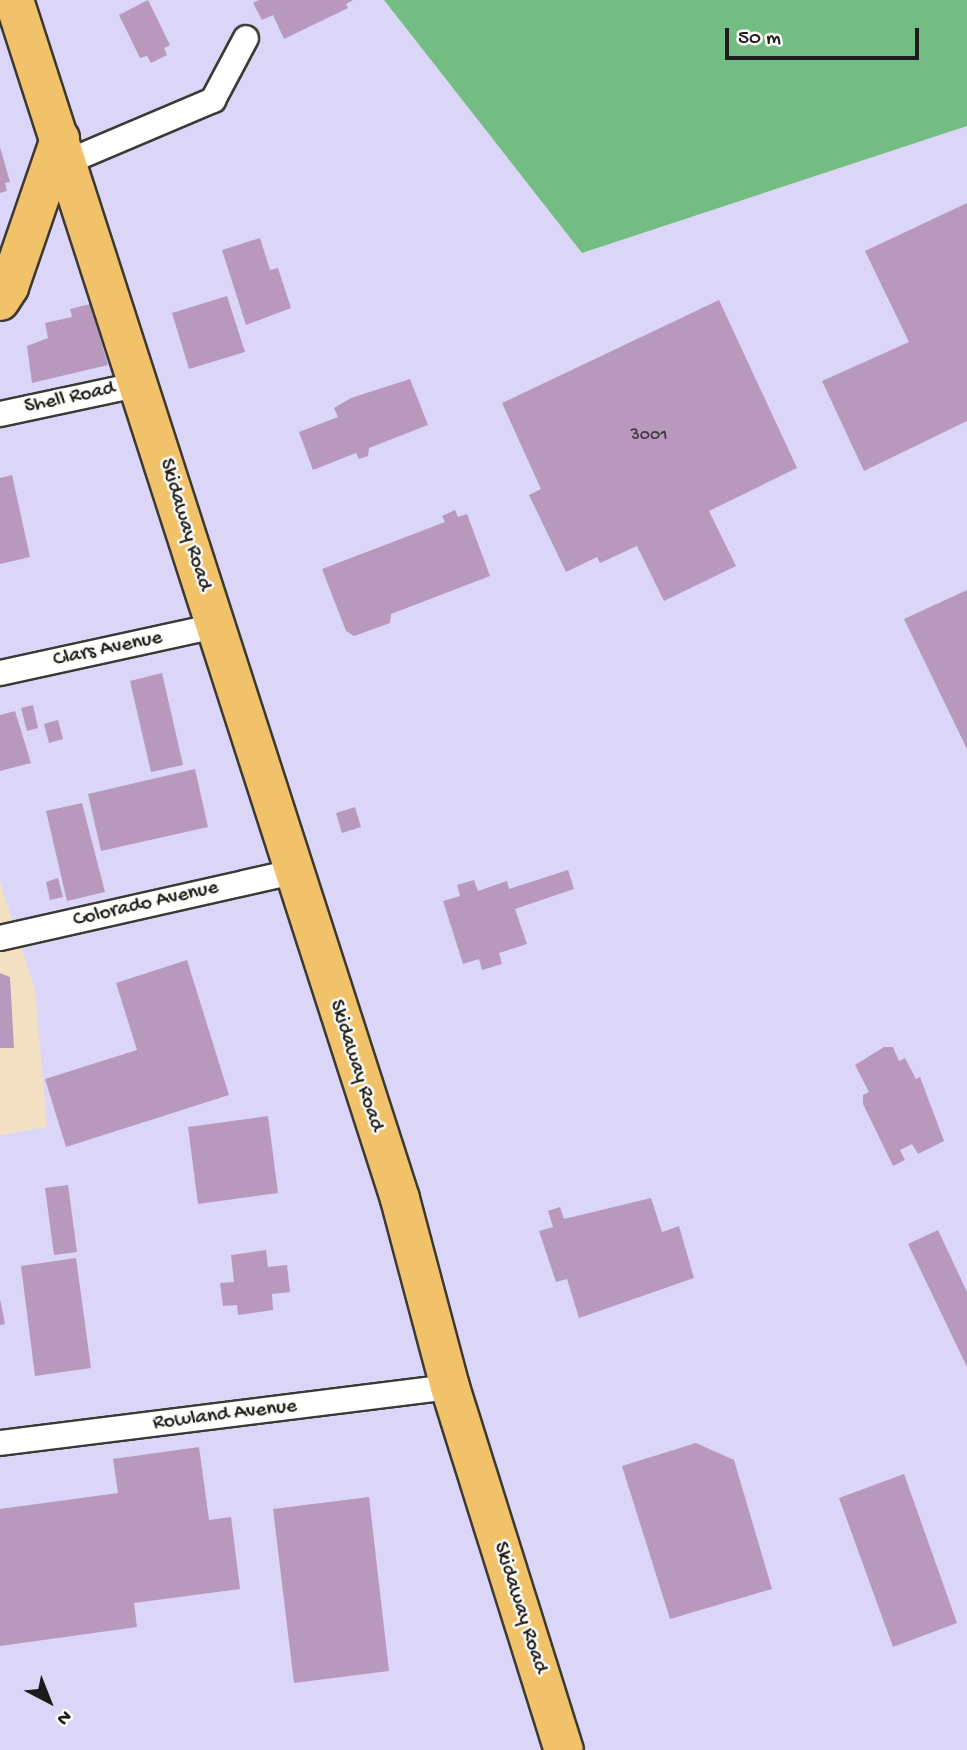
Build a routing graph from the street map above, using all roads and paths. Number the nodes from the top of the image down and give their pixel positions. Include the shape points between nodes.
1 (14, 0) edge
2 (246, 38) dead end
3 (63, 151) junction
4 (0, 301) edge
5 (141, 384) junction
6 (0, 414) edge
7 (216, 626) junction
8 (0, 673) edge
9 (292, 872) junction
10 (0, 938) edge
11 (450, 1387) junction
12 (0, 1443) edge
13 (564, 1750) edge

1 - 3 main road, Skidaway Road
2 - 3 street via 213,100
3 - 4 main road
3 - 5 main road, Skidaway Road
5 - 6 street, Shell Road
5 - 7 main road, Skidaway Road
7 - 8 street, Clars Avenue
7 - 9 main road, Skidaway Road
9 - 10 street, Colorado Avenue
9 - 11 main road, Skidaway Road via 400,1199
11 - 12 street, Rowland Avenue
11 - 13 main road, Skidaway Road

